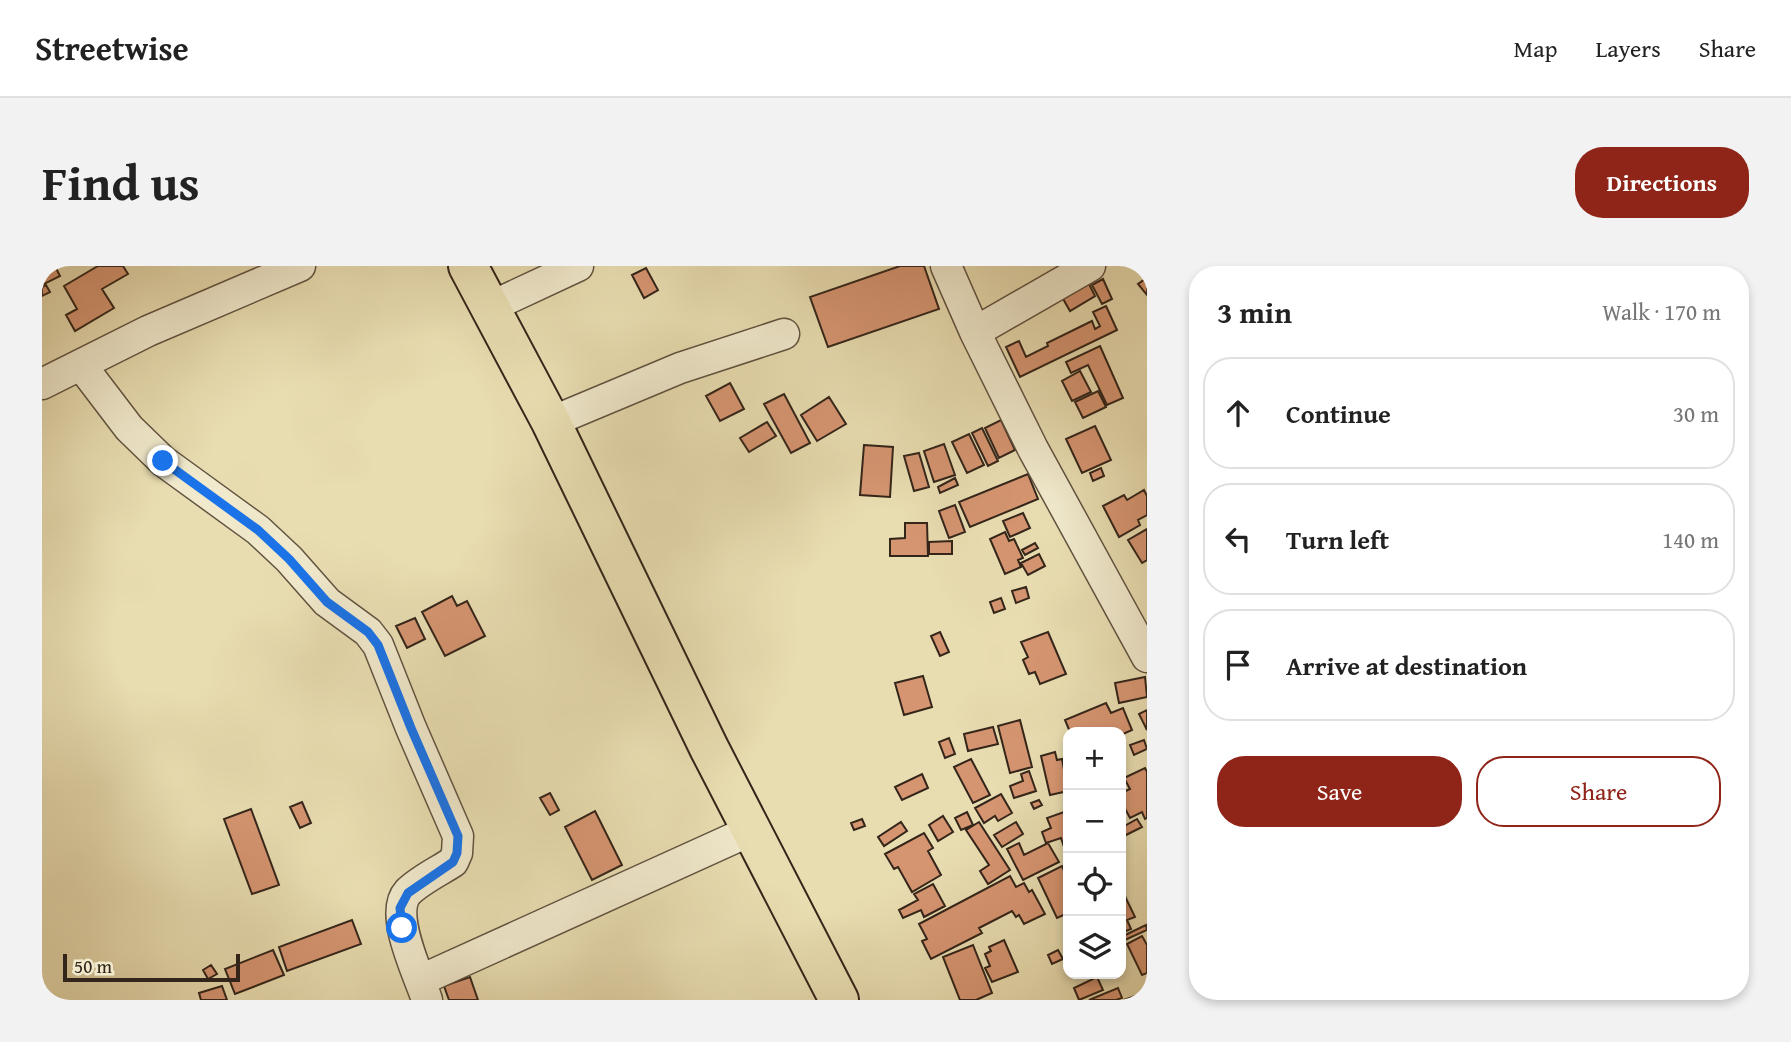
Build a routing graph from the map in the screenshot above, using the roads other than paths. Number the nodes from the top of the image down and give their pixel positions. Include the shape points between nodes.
1 (300, 266) edge
2 (468, 266) edge
3 (578, 266) edge
4 (946, 266) edge
5 (1090, 266) edge
6 (490, 307) junction
7 (975, 332) junction
8 (784, 334) dead end
9 (81, 365) junction
10 (42, 384) edge
11 (551, 422) junction
12 (1147, 657) edge
13 (752, 830) junction
14 (424, 990) edge
15 (839, 1000) edge

1 - 9 street
2 - 6 highway
3 - 6 street
4 - 7 street
5 - 7 street
6 - 11 highway
7 - 12 street via 1032,449
8 - 11 street via 668,373
9 - 10 street
9 - 14 street via 152,452 275,544 327,602 378,645 458,836 453,862 408,893 400,908 402,928
11 - 13 highway
13 - 14 street
13 - 15 highway

